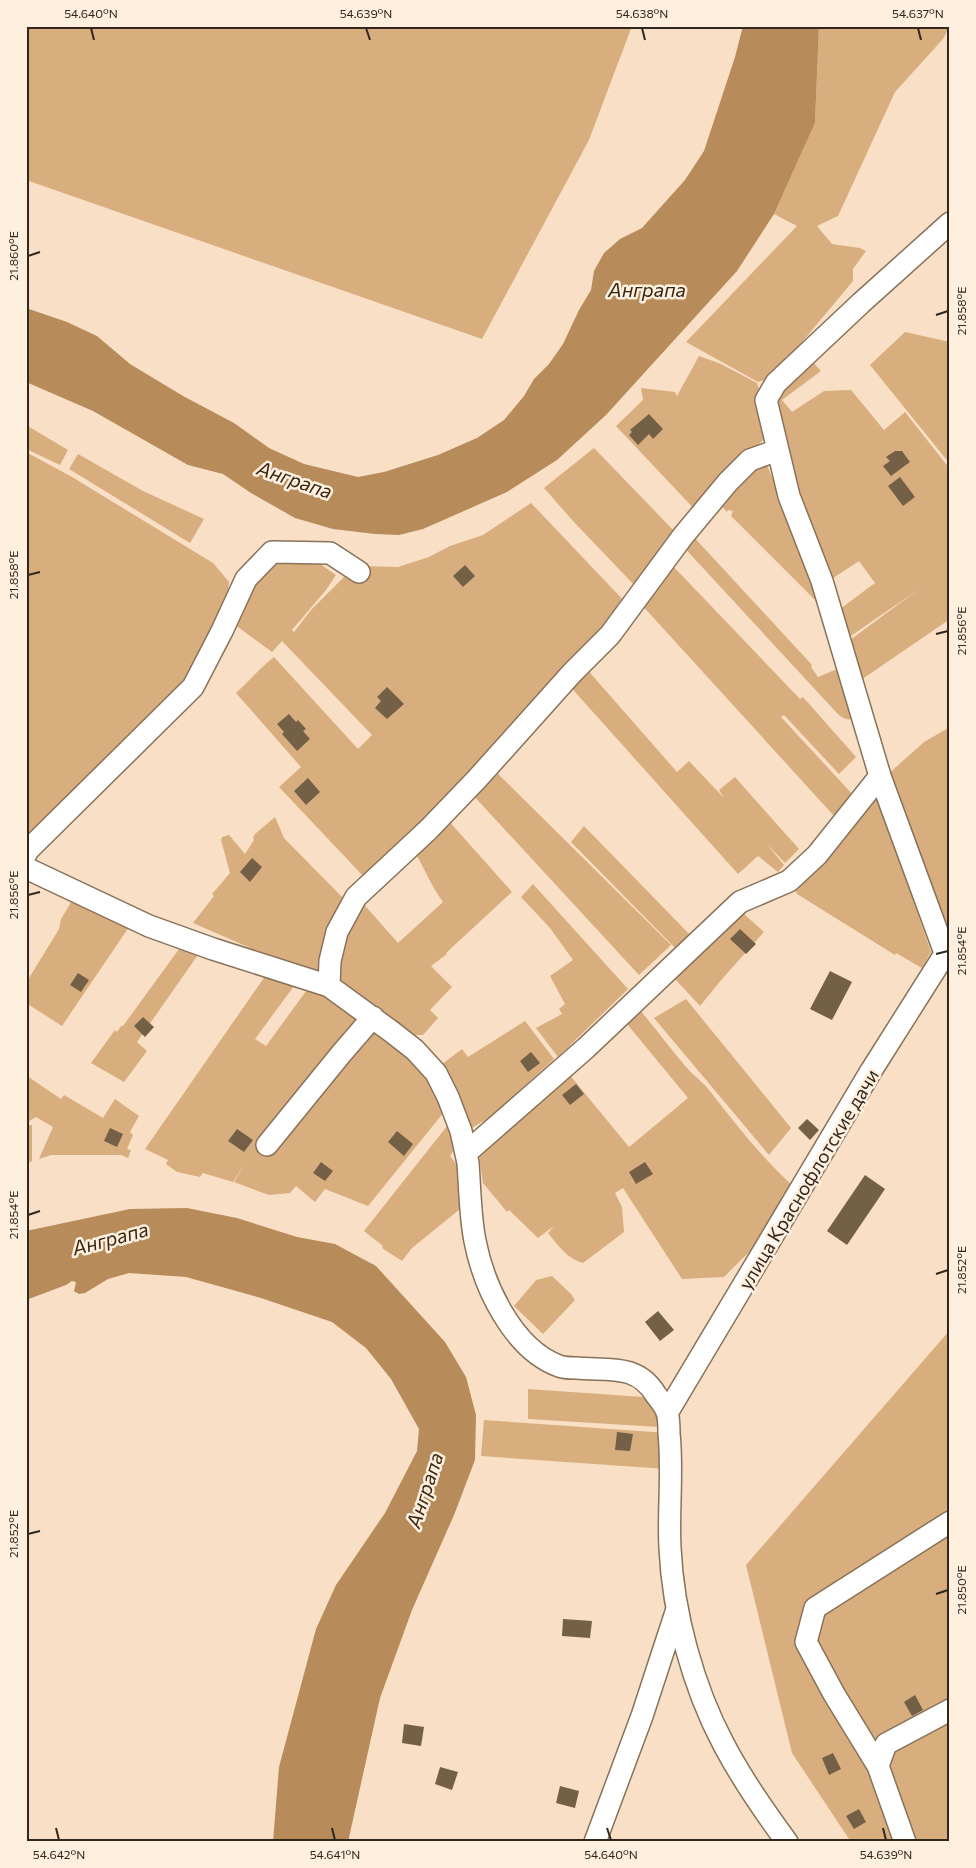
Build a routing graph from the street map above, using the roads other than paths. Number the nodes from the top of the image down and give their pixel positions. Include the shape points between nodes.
1 (950, 223) edge
2 (778, 450) junction
3 (359, 572) dead end
4 (880, 776) junction
5 (26, 854) edge
6 (26, 868) edge
7 (948, 949) edge
8 (329, 986) junction
9 (373, 1017) junction
10 (267, 1145) dead end
11 (466, 1153) junction
12 (667, 1413) junction
13 (950, 1522) edge
14 (677, 1608) junction
15 (950, 1710) edge
16 (878, 1766) junction
17 (596, 1842) edge
18 (786, 1842) edge
19 (905, 1842) edge

1 - 2 street via 776,384 766,400
2 - 4 street via 789,496 822,581
2 - 8 street via 750,460 728,482 683,536 610,635 428,830 356,897 337,932 330,961
3 - 5 street via 330,553 272,552 246,579 193,687
4 - 7 street
4 - 11 street via 817,855 796,875 740,902 586,1048
6 - 8 street via 148,926
7 - 12 street, улица Краснофлотские дачи
8 - 9 street
9 - 10 street
9 - 11 street via 415,1050 436,1073 461,1131
11 - 12 street via 474,1240 482,1271 514,1331 534,1352 560,1366 628,1371 649,1383
12 - 14 street via 671,1450 670,1546
13 - 16 street via 815,1608 806,1642
14 - 17 street
14 - 18 street via 690,1659 723,1744
15 - 16 street via 886,1744
16 - 19 street

